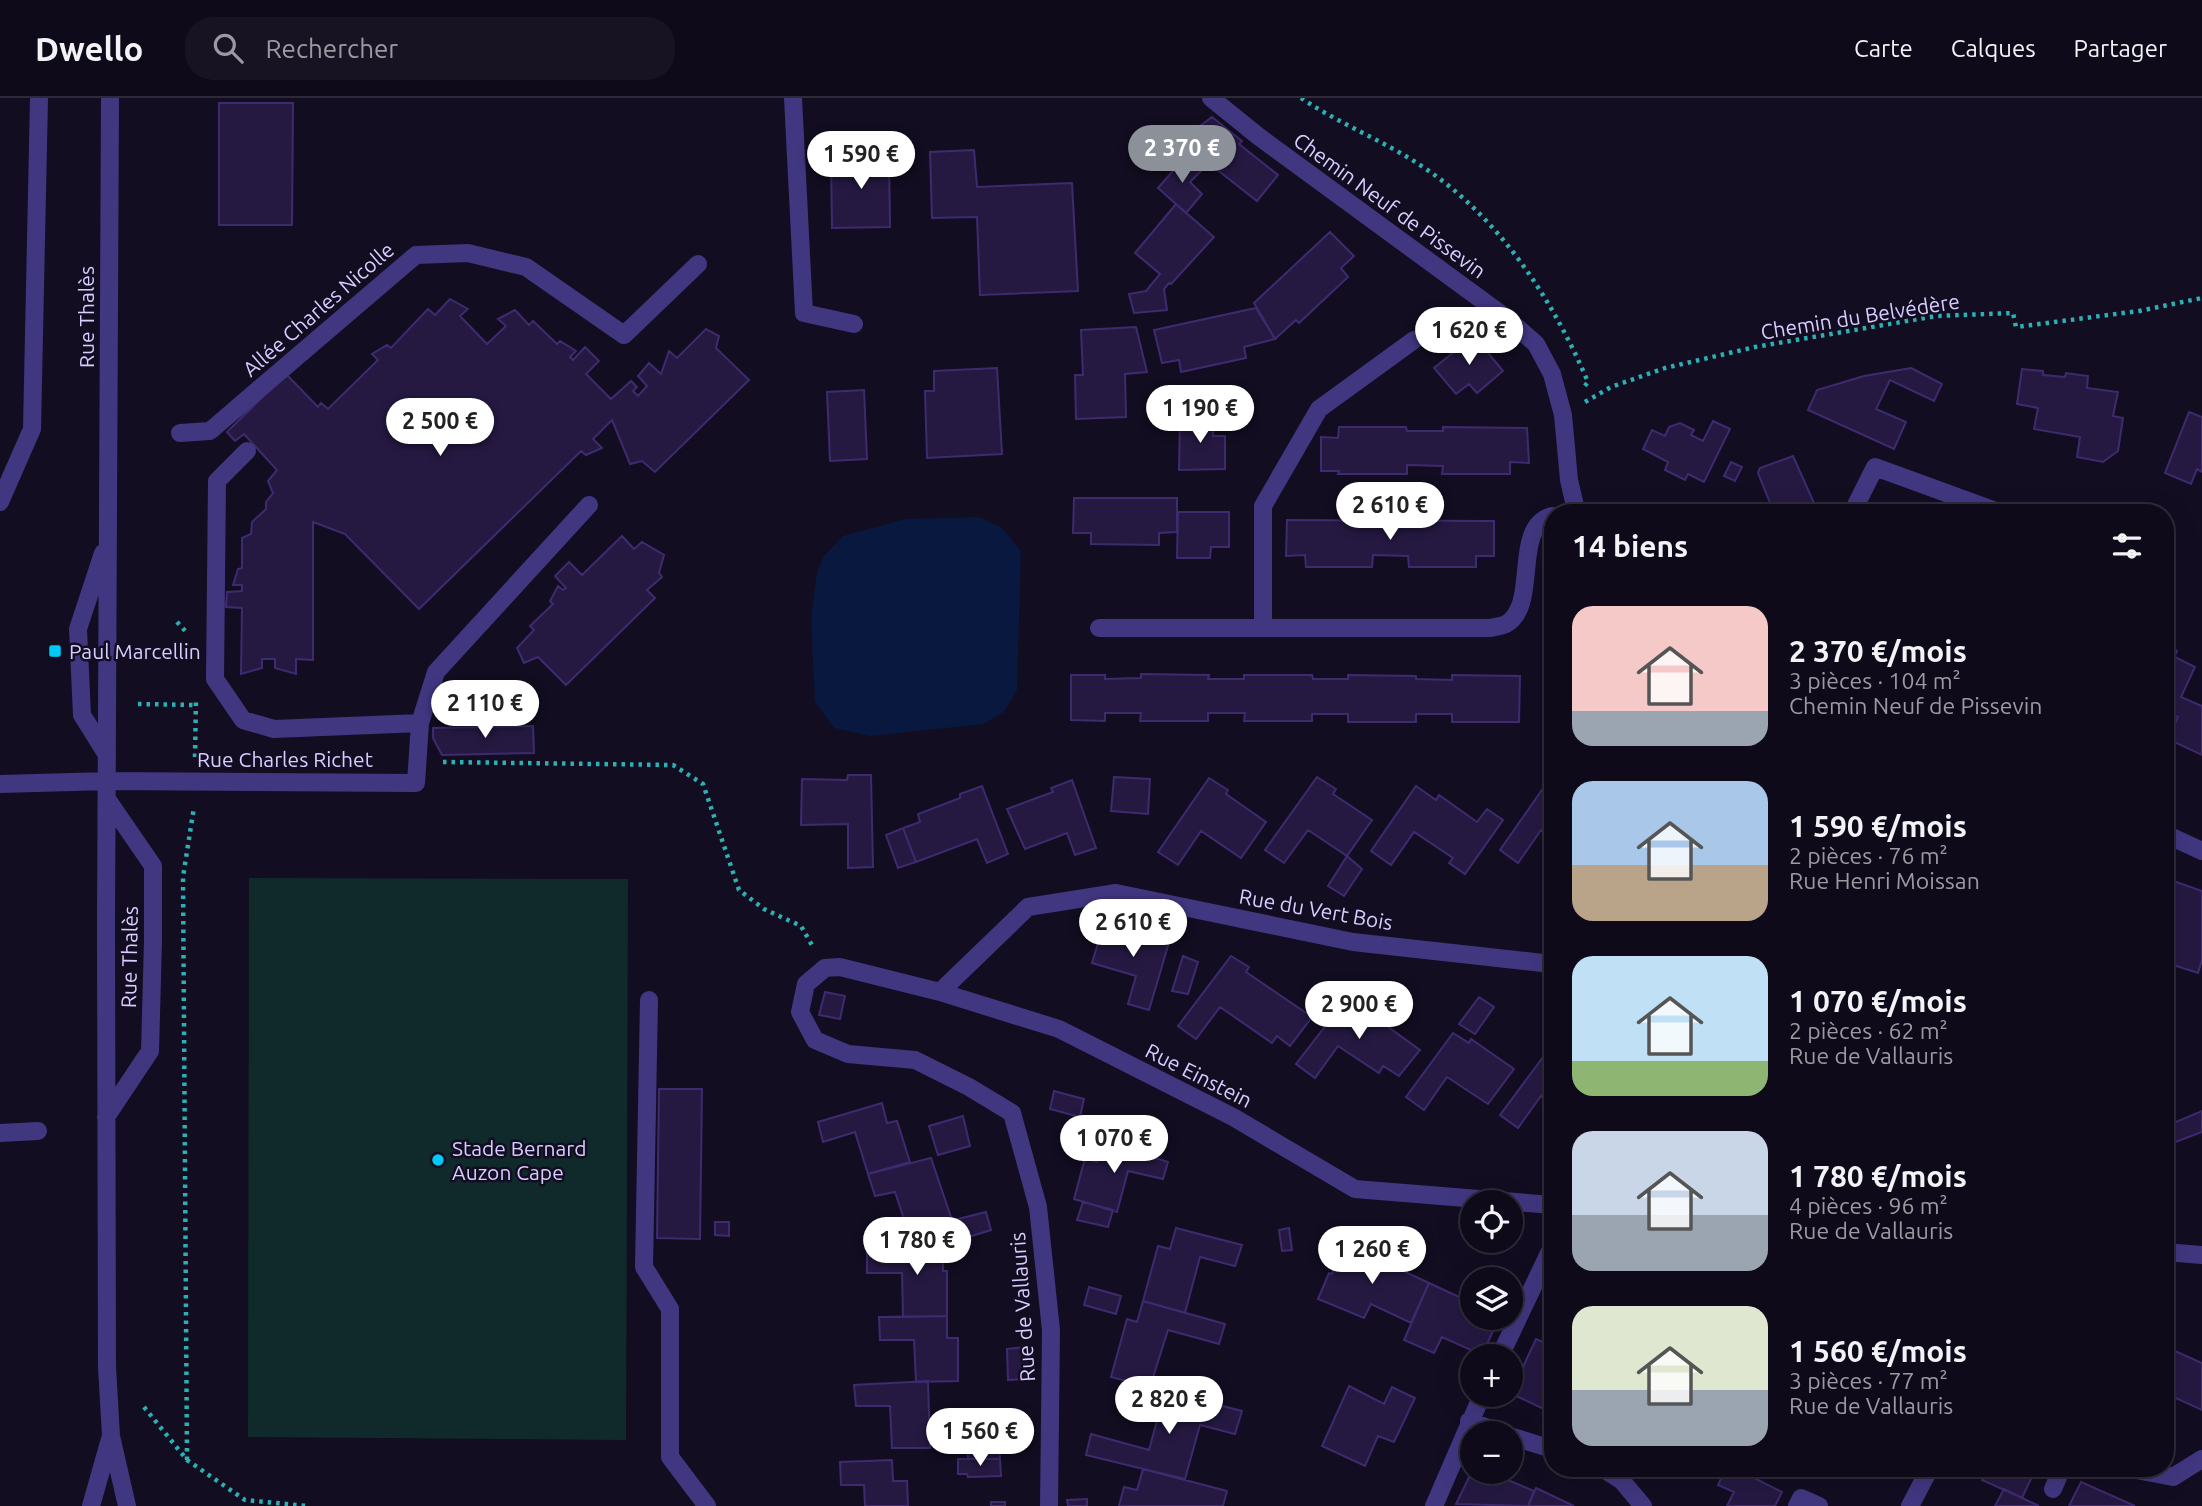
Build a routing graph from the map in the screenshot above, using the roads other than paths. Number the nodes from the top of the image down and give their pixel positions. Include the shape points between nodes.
1 (39, 98) edge
2 (110, 98) edge
3 (793, 98) edge
4 (1211, 98) edge
5 (698, 264) dead end
6 (853, 324) dead end
7 (1413, 340) dead end
8 (180, 433) dead end
9 (247, 451) dead end
10 (0, 502) edge
11 (1573, 504) edge
12 (1856, 504) edge
13 (1976, 504) edge
14 (589, 505) dead end
15 (1544, 518) edge
16 (108, 537) junction
17 (1099, 628) dead end
18 (1263, 628) junction
19 (420, 723) junction
20 (108, 756) junction
21 (0, 784) edge
22 (107, 790) junction
23 (2174, 838) edge
24 (2202, 851) edge
25 (1544, 963) edge
26 (825, 968) joint
27 (940, 992) junction
28 (649, 1000) dead end
29 (106, 1117) junction
30 (38, 1131) dead end
31 (0, 1133) edge
32 (1544, 1204) edge
33 (2174, 1253) edge
34 (2202, 1255) edge
35 (1544, 1264) edge
36 (1506, 1344) edge
37 (1476, 1407) edge
38 (1469, 1421) edge
39 (111, 1436) junction
40 (1523, 1440) edge
41 (1460, 1443) edge
42 (1544, 1447) edge
43 (2202, 1458) edge
44 (2174, 1476) edge
45 (1616, 1477) edge
46 (1925, 1477) edge
47 (2058, 1477) edge
48 (2053, 1489) dead end
49 (91, 1506) edge
50 (127, 1506) edge
51 (707, 1506) edge
52 (1049, 1506) edge
53 (1434, 1506) edge
54 (1643, 1506) edge
55 (1797, 1506) edge
56 (1819, 1506) edge
57 (1910, 1506) edge

1 - 10 street via 32,429
2 - 16 street, Rue Thalès
3 - 6 street via 804,313
4 - 11 street, Chemin Neuf de Pissevin via 1536,344 1552,374 1563,415
5 - 8 street, Allée Charles Nicolle via 624,335 526,267 468,253 416,255 211,431
7 - 18 street via 1319,409 1263,506
9 - 19 street via 217,481 215,679 243,720 274,729
12 - 13 street via 1875,467
14 - 19 street, Rue Charles Richet via 436,672
15 - 18 street via 1533,531 1520,606 1507,623 1490,628
16 - 20 street, Rue Thalès
16 - 20 street, Rue Thalès via 78,629 82,715
17 - 18 street
19 - 22 street, Rue Charles Richet via 416,783
20 - 22 street, Rue Thalès
21 - 22 street
22 - 29 street, Rue Thalès
22 - 29 street, Rue Thalès via 153,866 153,941 150,1051
23 - 24 street
25 - 27 street, Rue du Vert Bois via 1353,942 1116,893 1028,907
26 - 27 street, Rue Einstein via 840,967
26 - 52 street, Rue de Vallauris via 806,984 800,1012 815,1040 848,1054 915,1060 1013,1114 1038,1207 1051,1330
27 - 32 street, Rue Einstein via 1059,1028 1233,1117 1355,1189
28 - 51 street via 644,1267 670,1309 670,1457
29 - 39 street, Rue Thalès
30 - 31 street
33 - 34 street
35 - 36 street
37 - 38 street
39 - 49 street, Rue Thalès
39 - 50 street, Rue Thalès
40 - 42 street
41 - 53 street
43 - 44 street
45 - 54 street
46 - 57 street
47 - 48 street
55 - 56 street via 1801,1499

